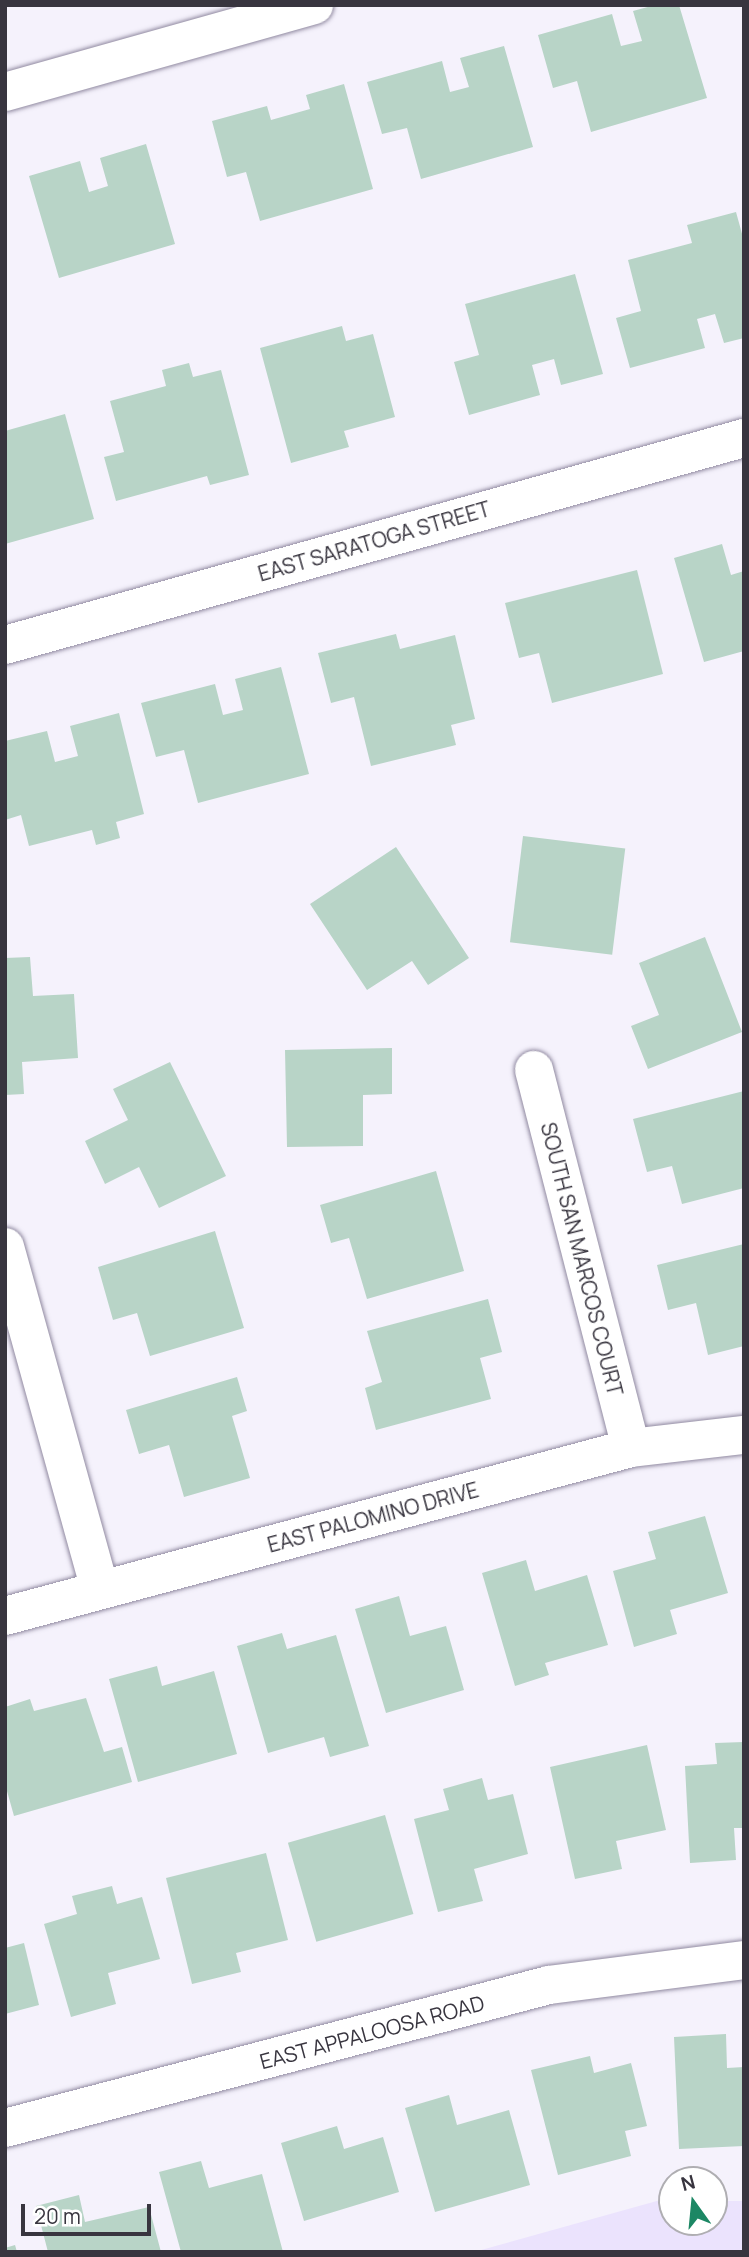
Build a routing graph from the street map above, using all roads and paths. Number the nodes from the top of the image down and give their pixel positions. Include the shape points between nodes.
1 (314, 5) edge
2 (5, 92) edge
3 (744, 438) edge
4 (5, 645) edge
5 (534, 1070) dead end
6 (5, 1247) edge
7 (744, 1435) edge
8 (631, 1448) junction
9 (100, 1589) junction
10 (5, 1616) edge
11 (744, 1960) edge
12 (5, 2129) edge

1 - 2 street
3 - 4 street, EAST SARATOGA STREET
5 - 8 street, SOUTH SAN MARCOS COURT
6 - 9 street
7 - 8 street, EAST PALOMINO DRIVE
8 - 9 street, EAST PALOMINO DRIVE
9 - 10 street, EAST PALOMINO DRIVE
11 - 12 street, EAST APPALOOSA ROAD via 550,1985

